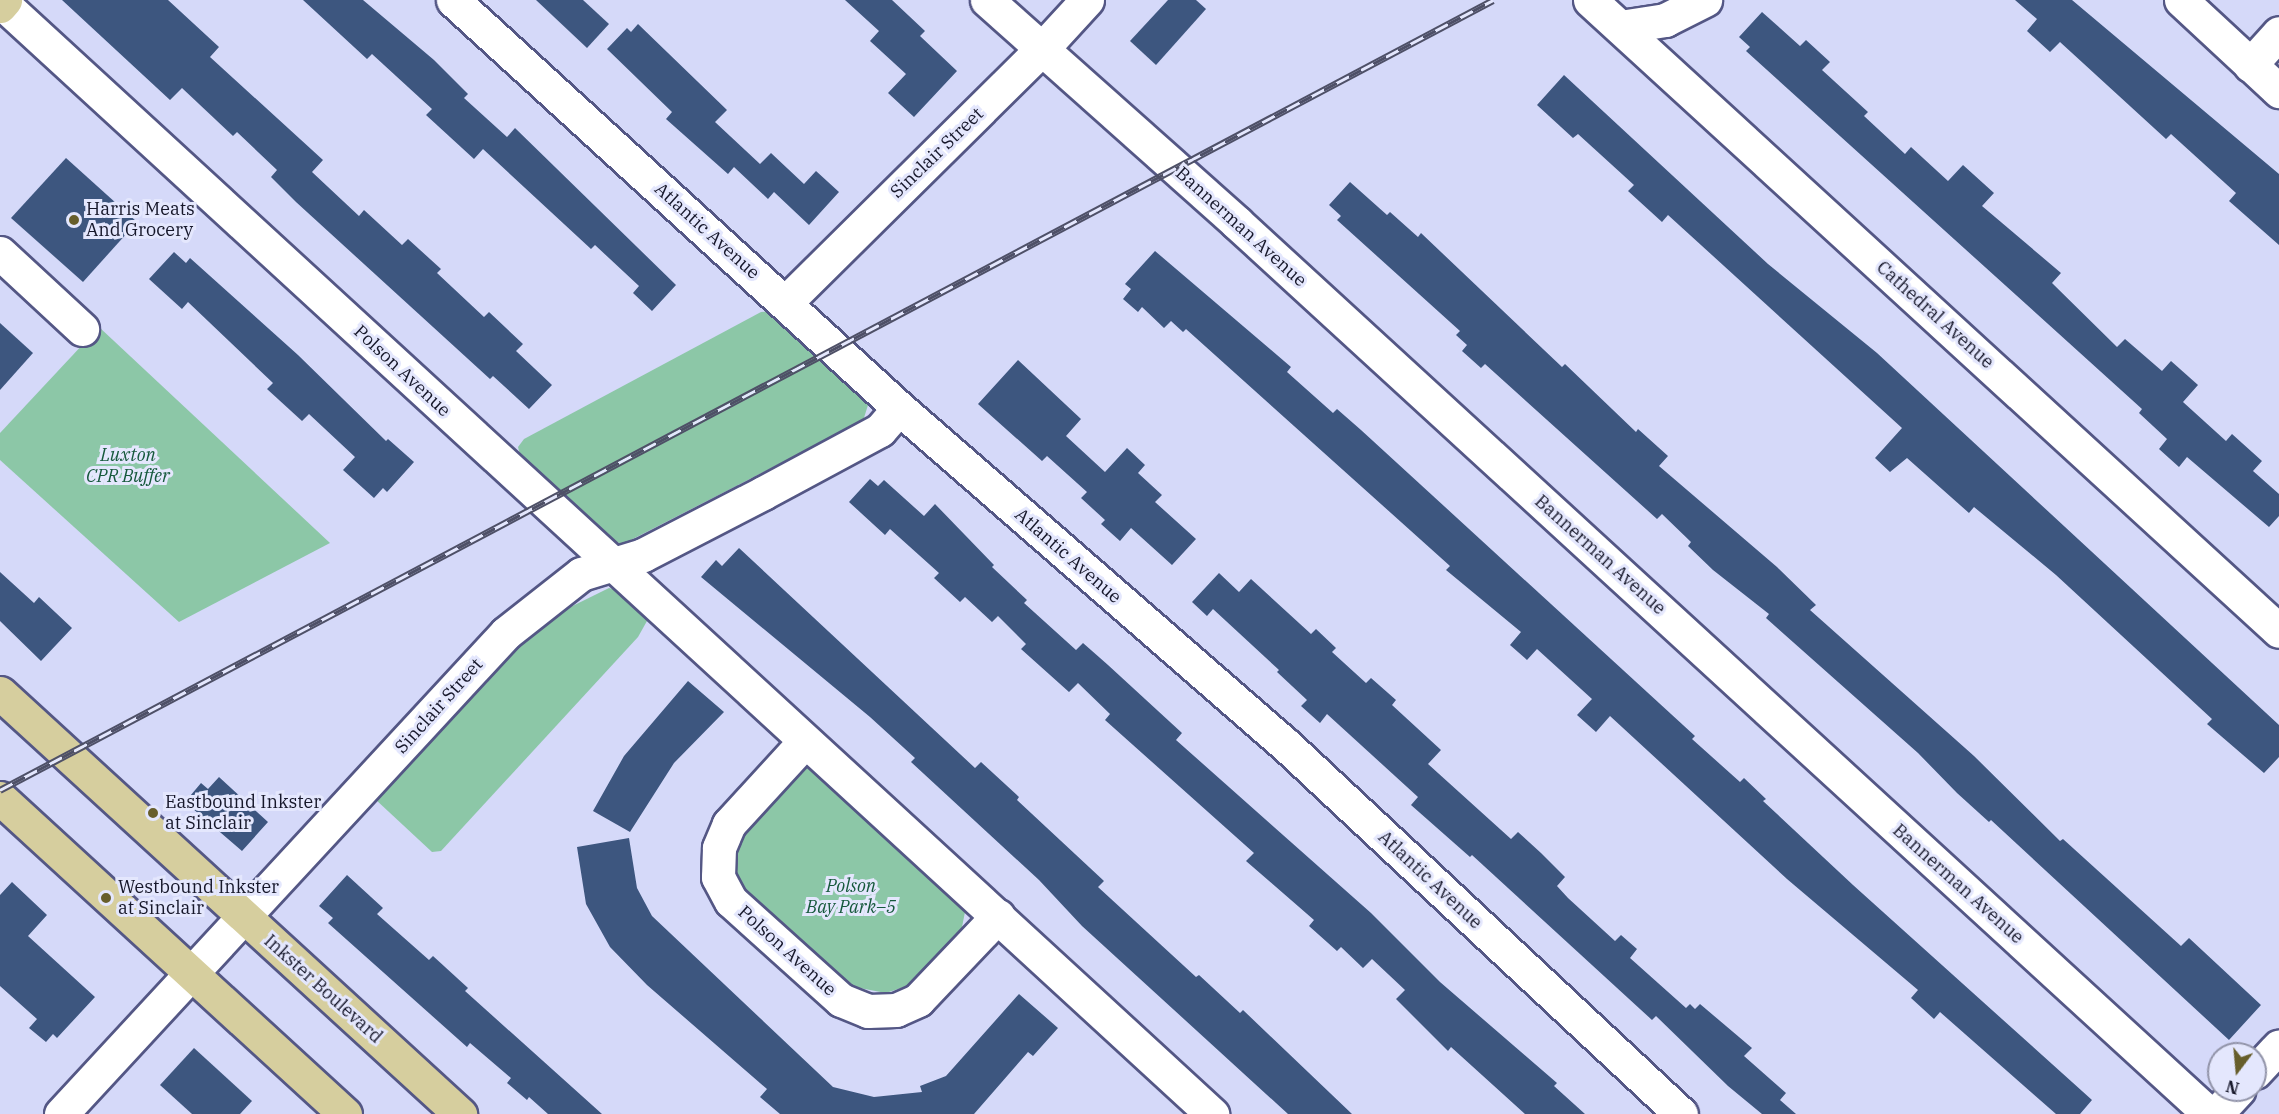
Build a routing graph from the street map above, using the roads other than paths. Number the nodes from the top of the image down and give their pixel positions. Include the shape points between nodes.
1 (453, 0) edge
2 (987, 0) edge
3 (1087, 0) edge
4 (1590, 0) edge
5 (1705, 0) edge
6 (2181, 0) edge
7 (2, 3) edge
8 (1620, 27) junction
9 (2279, 33) edge
10 (1041, 50) junction
11 (2250, 65) junction
12 (2279, 91) edge
13 (0, 253) edge
14 (785, 303) junction
15 (82, 329) dead end
16 (899, 408) junction
17 (613, 567) junction
18 (2279, 631) edge
19 (0, 693) edge
20 (805, 741) junction
21 (0, 798) edge
22 (244, 916) junction
23 (998, 916) junction
24 (191, 972) junction
25 (2279, 1046) edge
26 (2267, 1059) edge
27 (2227, 1102) edge
28 (61, 1114) edge
29 (345, 1114) edge
30 (460, 1114) edge
31 (1212, 1114) edge
32 (1681, 1114) edge
33 (2209, 1114) edge
34 (2216, 1114) edge

1 - 14 street, Atlantic Avenue
2 - 10 street, Bannerman Avenue
3 - 10 street, Sinclair Street
4 - 8 street, Cathedral Avenue
5 - 8 street via 1665,20
6 - 11 street
7 - 17 street, Polson Avenue
8 - 18 street, Cathedral Avenue
9 - 11 street
10 - 14 street, Sinclair Street
10 - 33 street, Bannerman Avenue via 1236,222
11 - 12 street
13 - 15 street
14 - 16 street, Atlantic Avenue
16 - 17 street, Sinclair Street via 880,430
16 - 32 street, Atlantic Avenue via 1287,746
17 - 20 street, Polson Avenue
17 - 22 street, Sinclair Street via 580,574 506,633
19 - 22 main road, Inkster Boulevard
20 - 23 street, Polson Avenue
20 - 23 street, Polson Avenue via 729,824 719,848 718,877 731,901 841,1000 868,1011 896,1010 918,1000
21 - 24 main road
22 - 24 street, Sinclair Street
22 - 30 main road, Inkster Boulevard
23 - 31 street, Polson Avenue
24 - 28 street, Sinclair Street
24 - 29 main road
25 - 26 street
27 - 34 street

